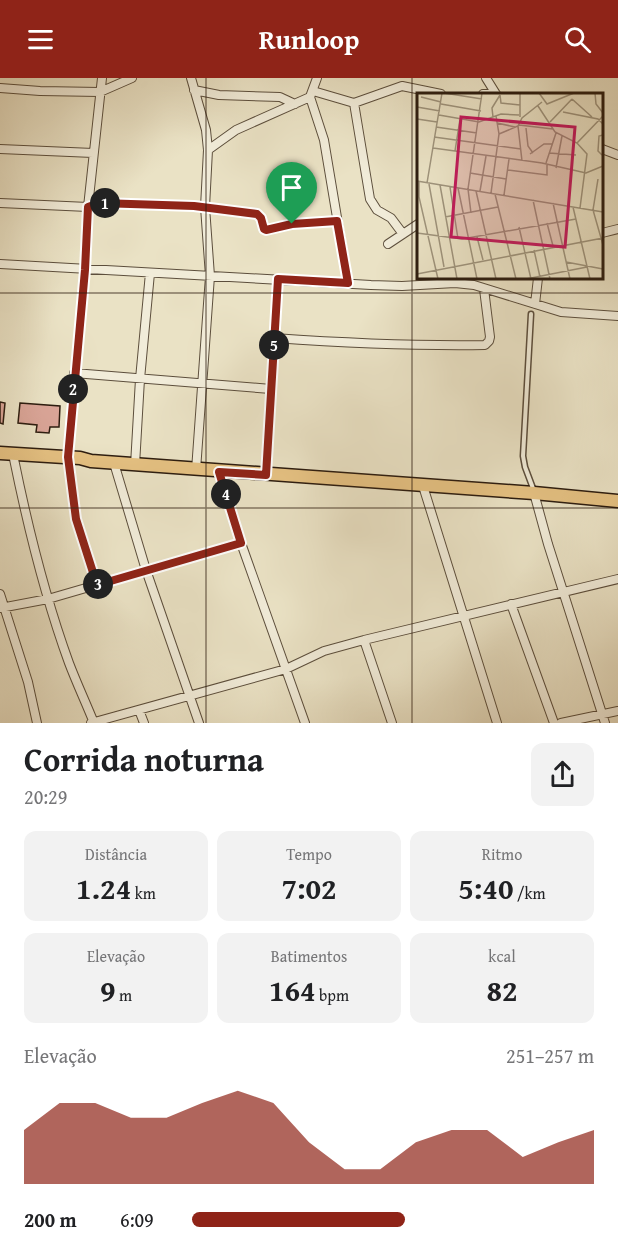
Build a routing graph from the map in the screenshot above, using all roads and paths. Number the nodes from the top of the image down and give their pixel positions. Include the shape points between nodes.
1 (102, 78) edge
2 (132, 78) edge
3 (191, 78) edge
4 (316, 78) edge
5 (486, 78) edge
6 (0, 88) edge
7 (194, 90) junction
8 (100, 92) junction
9 (436, 93) edge
10 (495, 93) edge
11 (311, 94) junction
12 (354, 103) junction
13 (295, 104) junction
14 (0, 149) edge
15 (603, 149) edge
16 (208, 150) junction
17 (93, 153) junction
18 (618, 155) edge
19 (0, 203) edge
20 (88, 207) junction
21 (205, 207) junction
22 (337, 221) junction
23 (417, 225) edge
24 (618, 229) edge
25 (603, 233) edge
26 (403, 234) junction
27 (388, 244) dead end
28 (0, 264) edge
29 (85, 270) junction
30 (150, 273) junction
31 (210, 276) junction
32 (278, 279) junction
33 (538, 279) edge
34 (455, 280) edge
35 (475, 281) edge
36 (348, 283) junction
37 (484, 289) junction
38 (535, 304) junction
39 (531, 314) dead end
40 (618, 316) edge
41 (274, 338) junction
42 (74, 373) junction
43 (140, 379) junction
44 (202, 382) junction
45 (271, 389) junction
46 (0, 453) edge
47 (0, 458) edge
48 (14, 459) junction
49 (69, 460) junction
50 (114, 463) junction
51 (135, 465) junction
52 (196, 470) junction
53 (219, 472) junction
54 (266, 475) junction
55 (423, 486) junction
56 (534, 493) junction
57 (618, 501) edge
58 (241, 543) junction
59 (146, 570) junction
60 (618, 579) edge
61 (97, 585) junction
62 (563, 591) junction
63 (0, 594) edge
64 (48, 599) junction
65 (511, 604) junction
66 (2, 608) edge
67 (464, 615) junction
68 (364, 640) junction
69 (286, 669) junction
70 (190, 697) junction
71 (139, 710) junction
72 (618, 711) edge
73 (603, 714) junction
74 (37, 723) edge
75 (93, 723) edge
76 (144, 723) edge
77 (199, 723) edge
78 (305, 723) edge
79 (392, 723) edge
80 (497, 723) edge
81 (554, 723) edge
82 (561, 723) edge
83 (605, 723) edge

1 - 8 street
2 - 8 street
3 - 7 street
4 - 11 street
5 - 10 street
6 - 8 street
7 - 13 street via 280,97
7 - 16 street
8 - 17 street
9 - 12 street via 402,86
11 - 12 street
11 - 13 street
11 - 22 street via 324,140
12 - 26 street via 370,199
13 - 16 street via 236,130
14 - 17 street
15 - 18 street
16 - 21 street
17 - 20 street
19 - 20 street
20 - 21 street via 99,203
20 - 29 street
21 - 22 street via 257,214 266,230
21 - 31 street
22 - 36 street
23 - 26 street
24 - 25 street
26 - 27 street
28 - 29 street
29 - 30 street
29 - 42 street
30 - 31 street
30 - 43 street
31 - 32 street
31 - 44 street
32 - 36 street
32 - 41 street
33 - 38 street
34 - 35 street
34 - 36 street via 402,286
35 - 37 street
37 - 38 street
37 - 41 street via 490,337 485,345 351,344
38 - 40 street via 568,313
39 - 56 lane via 523,456
41 - 45 street
42 - 43 street
42 - 49 street
43 - 44 street
43 - 51 street
44 - 45 street
44 - 52 street
45 - 54 street
46 - 49 main road
47 - 48 main road
48 - 49 main road
48 - 64 street
49 - 50 main road
49 - 61 street via 76,519
50 - 51 main road
50 - 59 street
51 - 52 main road
52 - 53 main road
53 - 54 main road
53 - 58 street
54 - 55 main road
55 - 56 main road
55 - 67 street
56 - 57 main road
56 - 62 street
58 - 59 street
58 - 69 street
59 - 61 street
59 - 70 street
60 - 62 street
61 - 64 street
62 - 65 street
62 - 73 street
63 - 66 street
64 - 66 street
64 - 75 street
65 - 67 street
65 - 81 street
66 - 74 street via 28,682
67 - 68 street
67 - 80 street
68 - 69 street via 324,651
68 - 79 street
69 - 70 street
69 - 78 street
70 - 71 street
70 - 77 street
71 - 75 street
71 - 76 street
72 - 73 street
73 - 82 street
73 - 83 street

